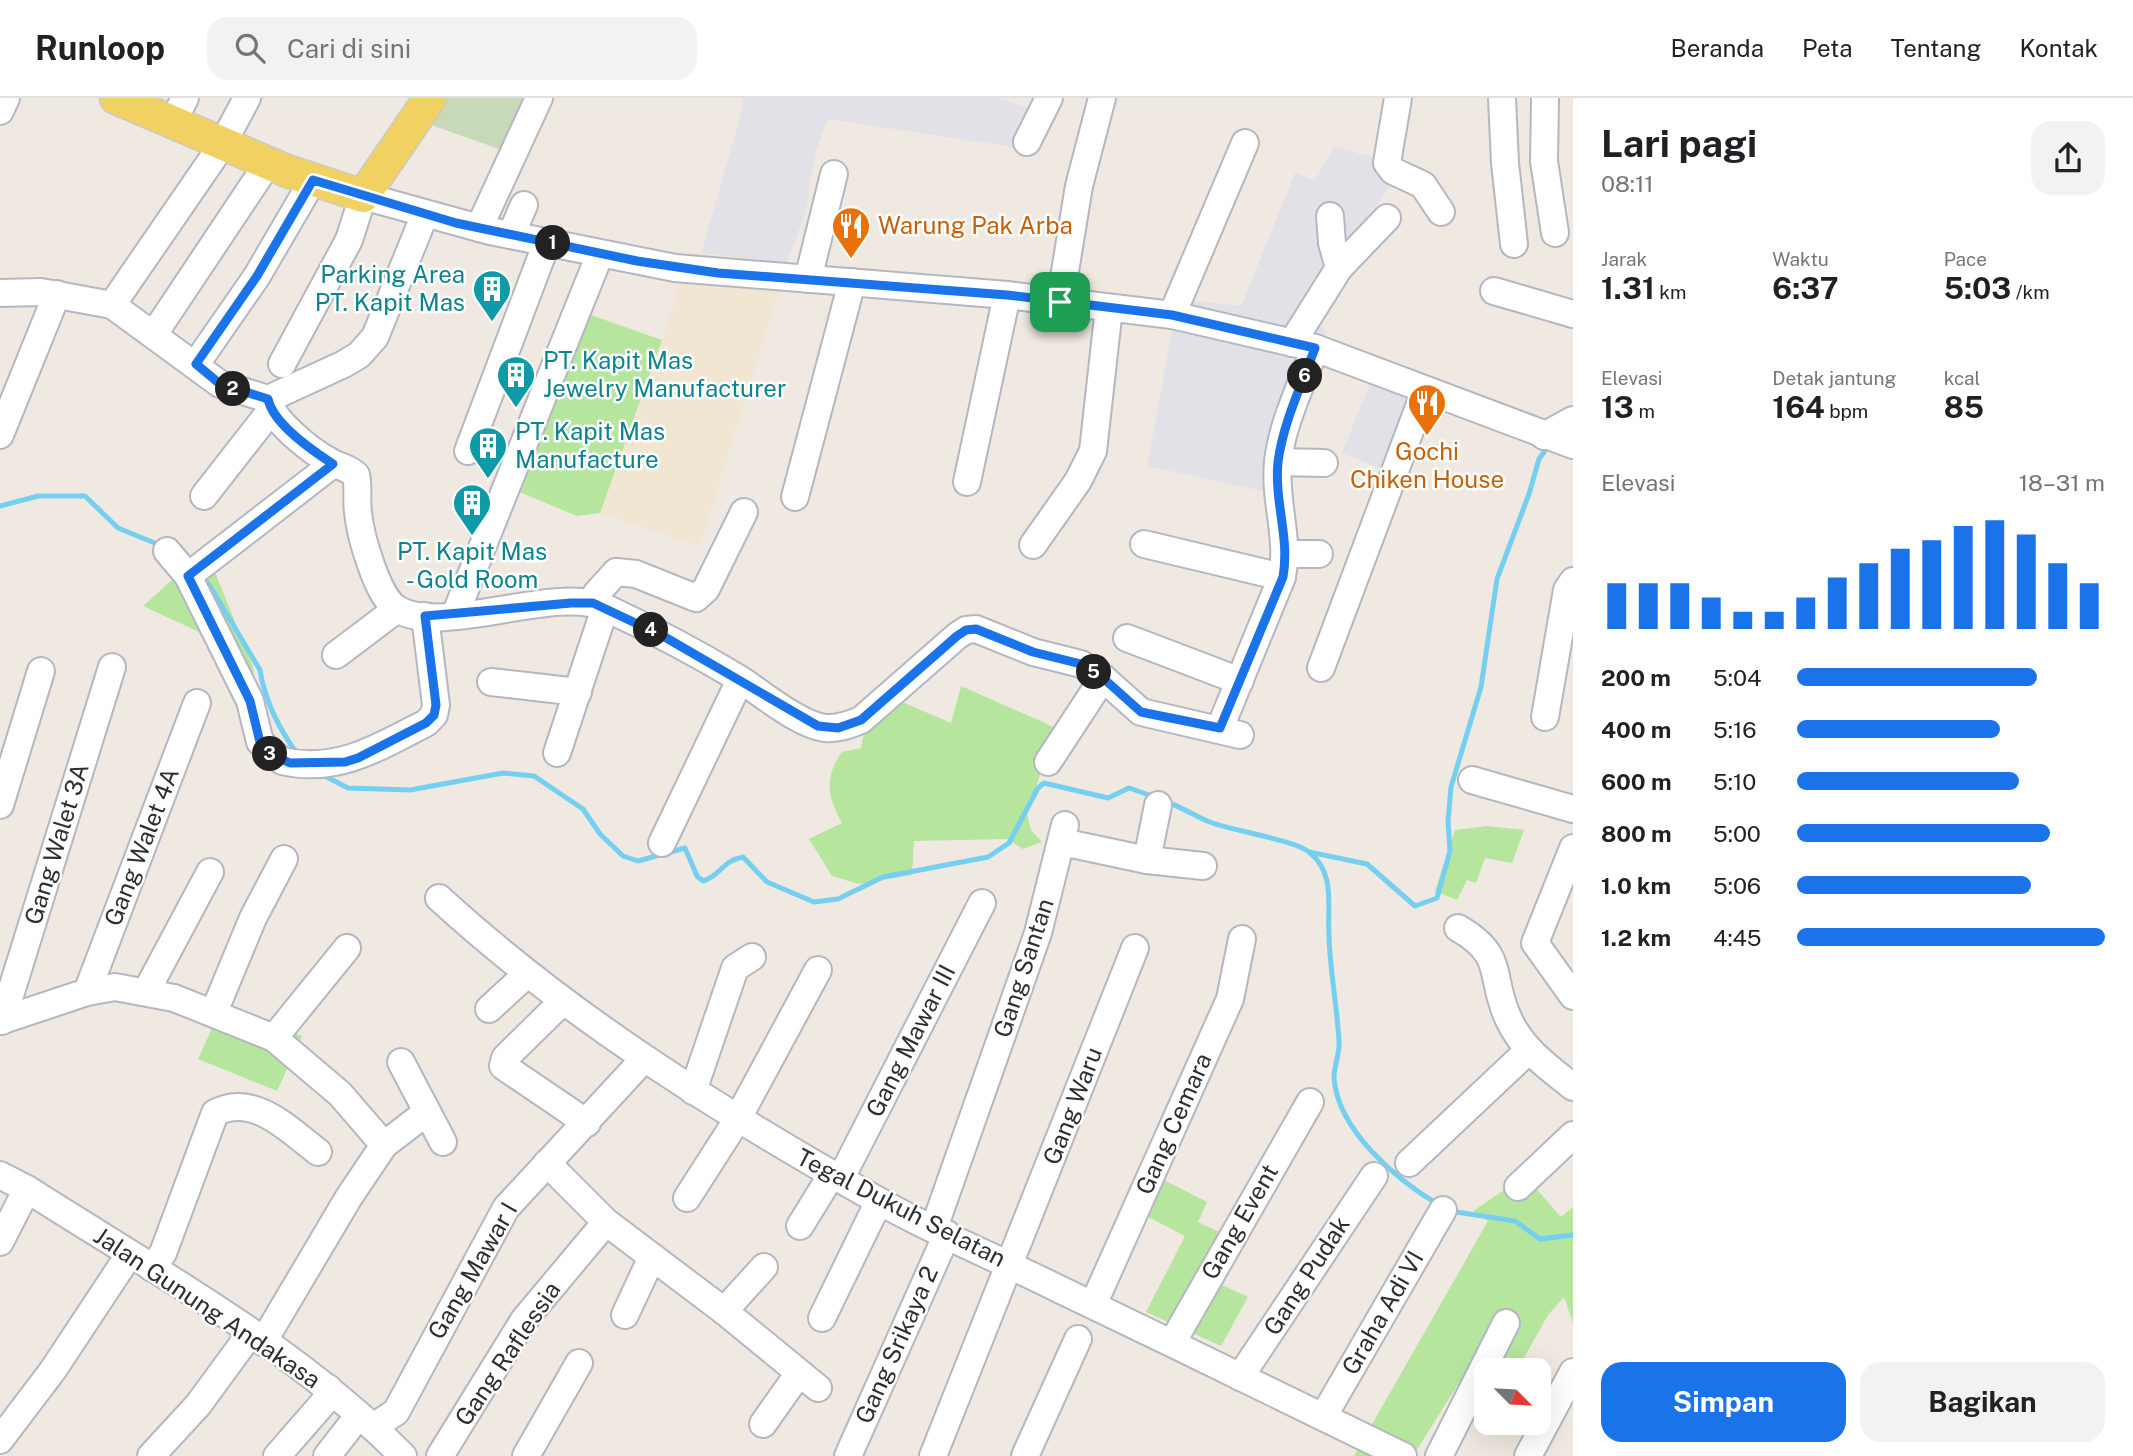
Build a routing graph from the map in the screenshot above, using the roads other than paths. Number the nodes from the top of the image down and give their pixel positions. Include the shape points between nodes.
1 (6, 98) edge
2 (247, 98) edge
3 (430, 98) edge
4 (539, 98) edge
5 (1049, 98) edge
6 (1102, 98) edge
7 (1398, 98) edge
8 (1502, 98) edge
9 (1545, 98) edge
10 (120, 99) edge
11 (0, 111) edge
12 (179, 111) edge
13 (1027, 142) dead end
14 (1245, 143) dead end
15 (222, 145) junction
16 (268, 163) junction
17 (834, 174) dead end
18 (313, 180) junction
19 (363, 196) junction
20 (524, 205) dead end
21 (1441, 212) dead end
22 (425, 214) junction
23 (1330, 216) dead end
24 (1387, 218) dead end
25 (479, 228) junction
26 (1555, 233) dead end
27 (511, 235) junction
28 (547, 242) junction
29 (1514, 244) dead end
30 (600, 254) junction
31 (1339, 268) junction
32 (808, 279) junction
33 (852, 282) junction
34 (1494, 291) dead end
35 (0, 293) edge
36 (57, 294) junction
37 (1007, 295) junction
38 (1060, 302) junction
39 (112, 305) junction
40 (1110, 307) junction
41 (1573, 314) edge
42 (1172, 315) junction
43 (154, 334) junction
44 (1304, 345) junction
45 (282, 363) dead end
46 (196, 364) junction
47 (1426, 391) junction
48 (270, 404) junction
49 (1573, 419) edge
50 (0, 435) edge
51 (1544, 436) junction
52 (1573, 445) edge
53 (468, 451) dead end
54 (1278, 462) junction
55 (1324, 463) dead end
56 (333, 464) junction
57 (967, 482) dead end
58 (204, 496) dead end
59 (795, 497) dead end
60 (744, 512) dead end
61 (1144, 544) dead end
62 (1033, 545) dead end
63 (167, 551) dead end
64 (1319, 554) dead end
65 (1285, 565) junction
66 (188, 576) junction
67 (1573, 581) edge
68 (599, 605) junction
69 (397, 609) junction
70 (455, 615) junction
71 (425, 616) junction
72 (1127, 638) dead end
73 (336, 654) dead end
74 (112, 667) dead end
75 (1321, 668) dead end
76 (41, 671) dead end
77 (1103, 678) junction
78 (740, 680) junction
79 (1240, 681) junction
80 (491, 682) dead end
81 (578, 692) junction
82 (197, 703) dead end
83 (1545, 717) dead end
84 (557, 753) dead end
85 (1048, 762) dead end
86 (1472, 780) dead end
87 (1158, 805) dead end
88 (0, 806) edge
89 (1573, 809) edge
90 (662, 843) dead end
91 (1573, 848) edge
92 (284, 859) dead end
93 (1147, 860) junction
94 (1203, 866) dead end
95 (210, 872) dead end
96 (1566, 888) edge
97 (439, 898) dead end
98 (982, 903) dead end
99 (1458, 928) dead end
100 (1242, 939) dead end
101 (347, 948) dead end
102 (1135, 948) dead end
103 (752, 957) dead end
104 (818, 970) dead end
105 (527, 974) junction
106 (147, 990) junction
107 (87, 992) junction
108 (1573, 996) edge
109 (562, 1002) junction
110 (489, 1009) dead end
111 (214, 1012) junction
112 (1, 1021) edge
113 (274, 1038) junction
114 (1528, 1051) junction
115 (643, 1060) junction
116 (401, 1062) dead end
117 (1573, 1087) edge
118 (680, 1092) junction
119 (1310, 1102) dead end
120 (427, 1112) junction
121 (737, 1120) junction
122 (587, 1123) junction
123 (1573, 1135) edge
124 (443, 1142) dead end
125 (384, 1145) junction
126 (318, 1152) dead end
127 (547, 1163) junction
128 (1409, 1163) dead end
129 (0, 1175) edge
130 (837, 1176) junction
131 (1374, 1176) dead end
132 (1518, 1187) dead end
133 (27, 1189) junction
134 (687, 1198) dead end
135 (879, 1201) junction
136 (1443, 1210) dead end
137 (606, 1222) junction
138 (800, 1226) dead end
139 (941, 1231) junction
140 (0, 1242) edge
141 (129, 1255) junction
142 (652, 1257) junction
143 (1011, 1265) junction
144 (764, 1267) dead end
145 (152, 1268) junction
146 (1093, 1305) junction
147 (724, 1311) junction
148 (625, 1315) dead end
149 (822, 1318) dead end
150 (1506, 1323) dead end
151 (257, 1338) junction
152 (1078, 1339) dead end
153 (1172, 1343) junction
154 (579, 1363) dead end
155 (1573, 1372) edge
156 (1240, 1377) junction
157 (327, 1394) junction
158 (1323, 1417) junction
159 (366, 1421) junction
160 (763, 1424) dead end
161 (0, 1440) edge
162 (1034, 1453) edge
163 (151, 1456) edge
164 (277, 1456) edge
165 (327, 1456) edge
166 (403, 1456) edge
167 (440, 1456) edge
168 (526, 1456) edge
169 (848, 1456) edge
170 (933, 1456) edge
171 (1403, 1456) edge
172 (1439, 1456) edge
173 (1528, 1456) edge

1 - 11 street
2 - 15 street
3 - 19 main road
4 - 25 street
5 - 13 street
6 - 38 street via 1079,186
7 - 21 street via 1387,163 1393,171 1423,185
8 - 29 street
9 - 26 street via 1545,161
10 - 12 main road
12 - 15 main road
14 - 42 street
15 - 16 main road
15 - 39 street
16 - 18 main road
16 - 43 street
17 - 32 street
18 - 19 main road
18 - 46 street via 257,276
19 - 22 street
19 - 45 street via 349,240
20 - 27 street
22 - 25 street
22 - 48 street via 368,346
23 - 31 street
24 - 31 street
25 - 27 street
27 - 28 street
28 - 30 street
28 - 53 street
30 - 32 street via 675,268
30 - 70 street
31 - 44 street
32 - 33 street
33 - 37 street
33 - 59 street
34 - 41 street
35 - 36 street
36 - 39 street
36 - 50 street
37 - 38 street
37 - 57 street
38 - 40 street
39 - 43 street
40 - 42 street
40 - 62 street via 1093,451
42 - 44 street
43 - 46 street
44 - 47 street
44 - 54 street
46 - 48 street via 220,384
47 - 51 street
47 - 75 street
48 - 56 street via 294,435
48 - 58 street
49 - 51 street
51 - 52 street
54 - 55 street
54 - 65 street
56 - 66 street
56 - 69 street via 356,475 367,552 386,598
60 - 68 street via 706,589 696,598 636,574 617,572 602,586
61 - 65 street
63 - 66 street
64 - 65 street
65 - 79 street
66 - 71 street via 250,701 260,742 270,754 290,763 358,758 434,715
67 - 83 street via 1567,590
68 - 70 street
68 - 78 street
68 - 81 street
69 - 71 street
69 - 73 street
70 - 71 street
72 - 79 street
74 - 112 street, Gang Walet 3A
76 - 88 street
77 - 78 street via 1072,661 1033,652 976,629 966,630 879,706 851,724 825,728
77 - 79 street via 1141,712 1230,731
77 - 85 street
78 - 90 street
80 - 81 street
81 - 84 street
82 - 107 street, Gang Walet 4A
86 - 89 street
87 - 93 street
91 - 96 street
92 - 111 street via 253,918
93 - 94 street, Gang Santan
93 - 139 street, Gang Santan via 1063,833 1026,972
95 - 106 street
96 - 108 street via 1535,943
97 - 105 street, Tegal Dukuh Selatan
98 - 130 street, Gang Mawar III
99 - 114 street via 1486,948 1502,1003
100 - 146 street, Gang Cemara via 1230,999
101 - 113 street
102 - 143 street, Gang Waru
103 - 118 street via 735,968
104 - 121 street
105 - 109 street, Tegal Dukuh Selatan
105 - 110 street
106 - 107 street via 115,987
106 - 111 street
107 - 112 street
109 - 115 street, Tegal Dukuh Selatan
109 - 122 street via 505,1058 503,1066
111 - 113 street
113 - 125 street via 340,1094
114 - 117 street
114 - 128 street
115 - 118 street, Tegal Dukuh Selatan
115 - 122 street, Gang Mawar I
116 - 120 street
118 - 121 street, Tegal Dukuh Selatan
119 - 153 street, Gang Event
120 - 124 street
120 - 125 street
121 - 130 street, Tegal Dukuh Selatan
121 - 134 street
122 - 127 street, Gang Mawar I
123 - 132 street
125 - 151 street
126 - 145 street via 265,1112 226,1107 215,1113 163,1253
127 - 137 street
127 - 159 street, Gang Mawar I via 506,1208 396,1412
129 - 133 street, Jalan Gunung Andakasa
130 - 135 street, Tegal Dukuh Selatan
130 - 138 street, Gang Mawar III
131 - 156 street, Gang Pudak
133 - 140 street
133 - 141 street, Jalan Gunung Andakasa
135 - 139 street, Tegal Dukuh Selatan
135 - 149 street
136 - 158 street, Graha Adi VI
137 - 142 street
137 - 167 street, Gang Raflessia via 524,1321
139 - 143 street, Tegal Dukuh Selatan
139 - 169 street, Gang Srikaya 2
141 - 145 street, Jalan Gunung Andakasa
141 - 161 street
142 - 147 street
142 - 148 street
143 - 146 street, Tegal Dukuh Selatan
143 - 170 street, Gang Waru
144 - 147 street
145 - 151 street, Jalan Gunung Andakasa
146 - 153 street, Tegal Dukuh Selatan
147 - 160 street via 808,1380
150 - 172 street
151 - 157 street, Jalan Gunung Andakasa
151 - 163 street
152 - 162 street
153 - 156 street, Tegal Dukuh Selatan
154 - 168 street
155 - 173 street
156 - 158 street, Tegal Dukuh Selatan
157 - 159 street, Jalan Gunung Andakasa
157 - 164 street
158 - 171 street, Tegal Dukuh Selatan
159 - 165 street, Gang Mawar I
159 - 166 street, Jalan Gunung Andakasa

